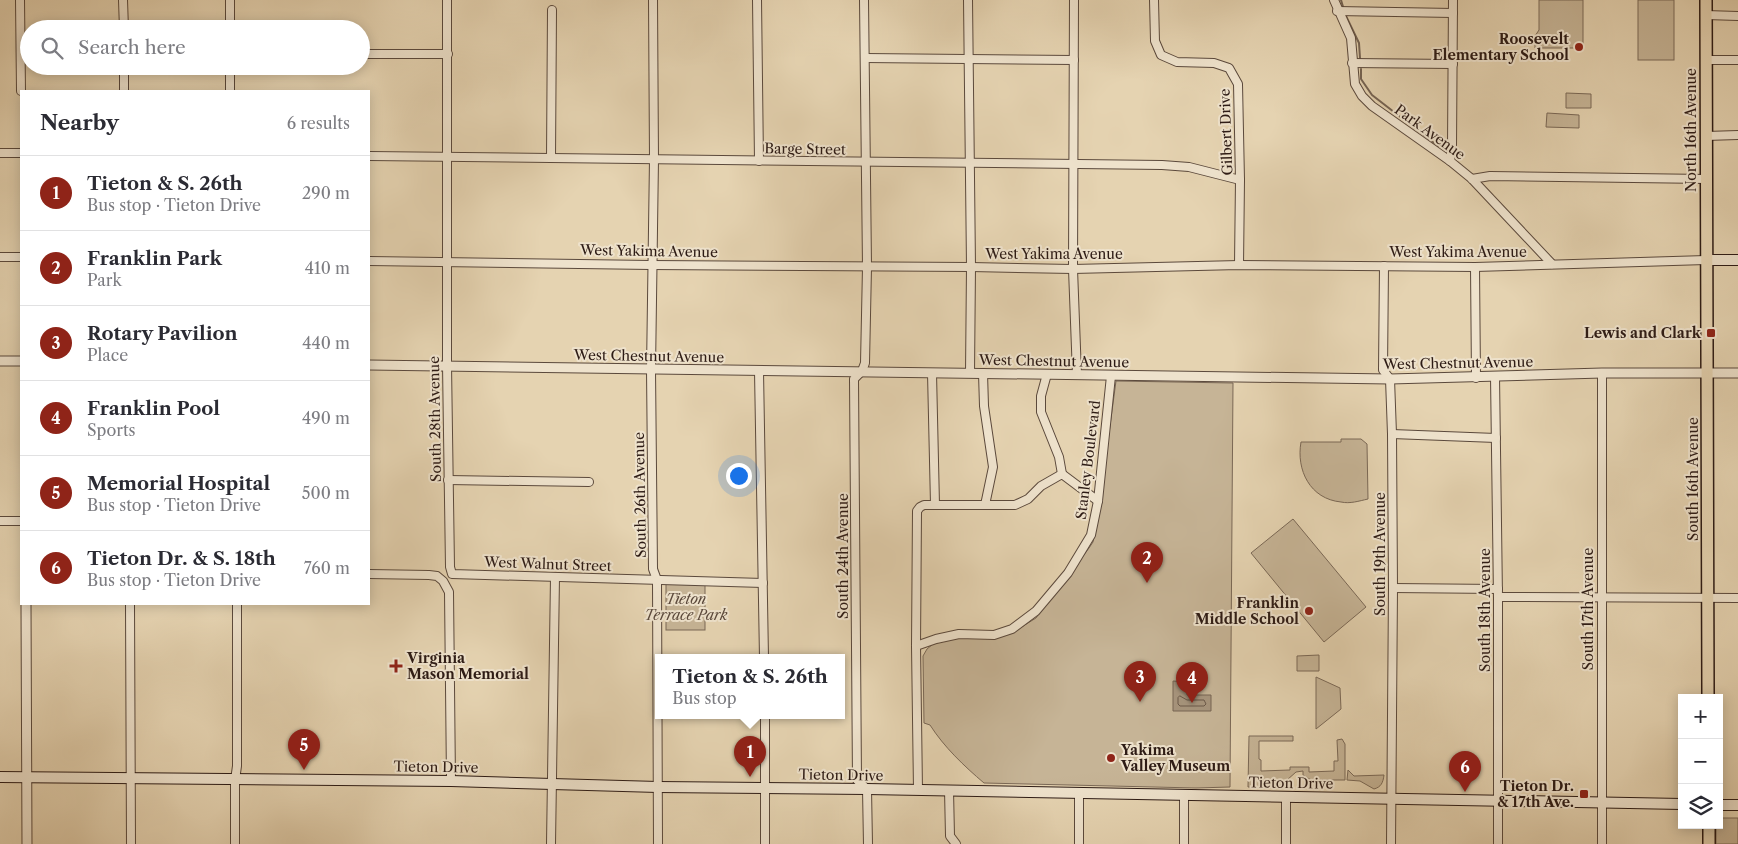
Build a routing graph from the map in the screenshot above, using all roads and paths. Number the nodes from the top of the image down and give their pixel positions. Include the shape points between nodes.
1 (20, 0) edge
2 (123, 0) edge
3 (230, 0) edge
4 (447, 0) edge
5 (653, 0) edge
6 (757, 0) edge
7 (864, 0) edge
8 (968, 0) edge
9 (1074, 0) edge
10 (1154, 0) edge
11 (1334, 0) edge
12 (1453, 0) edge
13 (1706, 0) edge
14 (552, 10) dead end
15 (1342, 11) junction
16 (1453, 12) junction
17 (1706, 15) junction
18 (1738, 16) edge
19 (20, 20) edge
20 (124, 20) edge
21 (230, 20) edge
22 (370, 54) edge
23 (448, 54) junction
24 (865, 58) junction
25 (969, 60) junction
26 (1074, 60) junction
27 (1706, 60) junction
28 (1738, 60) edge
29 (1352, 63) junction
30 (1452, 64) junction
31 (21, 75) edge
32 (124, 75) edge
33 (230, 75) edge
34 (21, 90) edge
35 (124, 90) edge
36 (230, 90) edge
37 (1738, 135) edge
38 (1706, 136) junction
39 (0, 153) edge
40 (20, 153) edge
41 (370, 156) edge
42 (448, 157) junction
43 (551, 158) junction
44 (654, 159) junction
45 (759, 161) junction
46 (1450, 161) junction
47 (866, 162) junction
48 (970, 164) junction
49 (1074, 164) junction
50 (1472, 179) junction
51 (1706, 179) junction
52 (1240, 180) junction
53 (20, 257) edge
54 (0, 258) edge
55 (1706, 260) junction
56 (1738, 260) edge
57 (370, 262) edge
58 (447, 263) junction
59 (1552, 264) junction
60 (651, 265) junction
61 (1239, 265) junction
62 (1384, 266) junction
63 (867, 267) junction
64 (971, 267) junction
65 (1475, 267) junction
66 (1073, 270) junction
67 (0, 360) edge
68 (20, 361) edge
69 (370, 365) edge
70 (447, 365) junction
71 (651, 370) junction
72 (759, 371) junction
73 (862, 371) junction
74 (932, 372) junction
75 (1707, 372) junction
76 (970, 373) junction
77 (1602, 373) junction
78 (1738, 373) edge
79 (983, 374) junction
80 (1047, 374) junction
81 (1076, 375) junction
82 (1111, 376) junction
83 (1495, 376) junction
84 (1476, 378) junction
85 (1390, 379) junction
86 (1392, 434) junction
87 (1496, 438) junction
88 (1062, 474) junction
89 (448, 480) junction
90 (589, 482) dead end
91 (1098, 501) junction
92 (935, 505) junction
93 (985, 505) junction
94 (0, 521) edge
95 (20, 521) edge
96 (370, 574) edge
97 (452, 574) joint
98 (555, 577) junction
99 (657, 580) junction
100 (763, 583) junction
101 (1393, 588) junction
102 (1498, 593) junction
103 (1601, 598) junction
104 (1708, 598) junction
105 (1738, 598) edge
106 (26, 605) edge
107 (130, 605) edge
108 (237, 605) edge
109 (916, 646) junction
110 (657, 654) edge
111 (764, 654) edge
112 (1708, 694) edge
113 (658, 719) edge
114 (764, 719) edge
115 (0, 777) edge
116 (27, 777) junction
117 (131, 777) junction
118 (235, 780) junction
119 (451, 780) junction
120 (552, 785) junction
121 (658, 787) junction
122 (765, 788) junction
123 (867, 789) junction
124 (918, 790) junction
125 (949, 790) junction
126 (1079, 793) junction
127 (1184, 795) junction
128 (1286, 798) junction
129 (1391, 799) junction
130 (1498, 801) junction
131 (1601, 803) junction
132 (1678, 804) edge
133 (1723, 805) edge
134 (1738, 805) edge
135 (1709, 829) edge
136 (26, 844) edge
137 (130, 844) edge
138 (235, 844) edge
139 (551, 844) edge
140 (658, 844) edge
141 (765, 844) edge
142 (868, 844) edge
143 (956, 844) edge
144 (1079, 844) edge
145 (1184, 844) edge
146 (1286, 844) edge
147 (1391, 844) edge
148 (1498, 844) edge
149 (1602, 844) edge
150 (1709, 844) edge

1 - 19 street
2 - 20 street
3 - 21 street
4 - 23 street, South 28th Avenue
5 - 44 street, South 26th Avenue
6 - 45 street
7 - 24 street, South 24th Avenue
8 - 25 street
9 - 26 street
10 - 52 street, Gilbert Drive via 1155,41 1161,56 1177,62 1214,63 1229,68 1238,84
11 - 15 street, Park Avenue
12 - 16 street
13 - 17 main road, North 16th Avenue
14 - 43 street
15 - 16 street
15 - 29 street, Park Avenue via 1351,38
16 - 30 street
17 - 18 street
17 - 27 main road, North 16th Avenue
22 - 23 street
23 - 42 street, South 28th Avenue
24 - 25 street
24 - 47 street, South 24th Avenue
25 - 26 street
25 - 48 street
26 - 49 street
27 - 28 street
27 - 38 main road, North 16th Avenue
29 - 30 street
29 - 46 street, Park Avenue via 1355,84 1372,106
30 - 46 street
31 - 34 street
32 - 35 street
33 - 36 street
37 - 38 street
38 - 51 main road, North 16th Avenue
39 - 40 street
41 - 42 street, Barge Street
42 - 43 street, Barge Street
42 - 58 street, South 28th Avenue
43 - 44 street, Barge Street
44 - 45 street, Barge Street
44 - 60 street, South 26th Avenue
45 - 47 street, Barge Street
46 - 50 street, Park Avenue
47 - 48 street, Barge Street
47 - 63 street, South 24th Avenue
48 - 49 street, Barge Street
48 - 64 street
49 - 52 street, Barge Street via 1189,167
49 - 66 street
50 - 51 street via 1490,176
50 - 59 street, Park Avenue
51 - 55 main road, North 16th Avenue
52 - 61 street, Gilbert Drive
53 - 54 street
55 - 56 main road, West Yakima Avenue
55 - 59 street, West Yakima Avenue
55 - 75 main road, South 16th Avenue
57 - 58 street, West Yakima Avenue
58 - 60 street, West Yakima Avenue
58 - 70 street, South 28th Avenue
59 - 65 street, West Yakima Avenue
60 - 63 street, West Yakima Avenue
60 - 71 street, South 26th Avenue
61 - 62 street, West Yakima Avenue
61 - 66 street, West Yakima Avenue
62 - 65 street, West Yakima Avenue
62 - 85 street, South 19th Avenue via 1383,370
63 - 64 street, West Yakima Avenue
63 - 73 street, South 24th Avenue via 865,364
64 - 66 street, West Yakima Avenue
64 - 76 street
65 - 84 street
66 - 81 street
67 - 68 street
69 - 70 street, West Chestnut Avenue
70 - 71 street, West Chestnut Avenue
70 - 89 street, South 28th Avenue
71 - 72 street, West Chestnut Avenue
71 - 99 street, South 26th Avenue via 653,569
72 - 73 street, West Chestnut Avenue
72 - 100 street
73 - 74 street, West Chestnut Avenue
73 - 123 street, South 24th Avenue via 854,379 857,780
74 - 76 street, West Chestnut Avenue
74 - 92 street
75 - 77 street, West Chestnut Avenue
75 - 78 street, West Chestnut Avenue
75 - 104 main road, South 16th Avenue
76 - 79 street, West Chestnut Avenue
77 - 83 street, West Chestnut Avenue
77 - 103 street, South 17th Avenue
79 - 80 street, West Chestnut Avenue
79 - 93 street via 984,406 994,467
80 - 81 street, West Chestnut Avenue
80 - 88 street via 1041,412 1060,457
81 - 82 street, West Chestnut Avenue
82 - 85 street, West Chestnut Avenue
82 - 91 street, Stanley Boulevard
83 - 84 street, West Chestnut Avenue
83 - 87 street, South 18th Avenue
84 - 85 street, West Chestnut Avenue
85 - 86 street, South 19th Avenue
86 - 87 street
86 - 101 street, South 19th Avenue
87 - 102 street, South 18th Avenue
88 - 91 street
88 - 93 street via 1015,505
89 - 90 street
89 - 97 street, South 28th Avenue
91 - 109 street, Stanley Boulevard via 1091,535 1068,573 1036,611 1012,629 994,635 959,634
92 - 93 street
92 - 109 street via 920,507 917,511
94 - 95 street
96 - 119 street via 429,574 443,581 449,592
97 - 98 street, West Walnut Street
98 - 99 street, West Walnut Street
98 - 120 street
99 - 100 street, West Walnut Street
99 - 110 street, South 26th Avenue
100 - 111 street
101 - 102 street
101 - 129 street, South 19th Avenue
102 - 103 street
102 - 130 street, South 18th Avenue
103 - 104 street
103 - 131 street, South 17th Avenue
104 - 105 street
104 - 112 main road, South 16th Avenue
106 - 116 street
107 - 117 street
108 - 118 street
109 - 124 street
113 - 121 street, South 26th Avenue
114 - 122 street
115 - 116 main road, Tieton Drive
116 - 117 main road, Tieton Drive
116 - 136 street
117 - 118 main road, Tieton Drive
117 - 137 street
118 - 119 main road, Tieton Drive
118 - 138 street
119 - 120 main road, Tieton Drive
120 - 121 main road, Tieton Drive
120 - 139 street
121 - 122 main road, Tieton Drive
121 - 140 street, South 26th Avenue
122 - 123 main road, Tieton Drive
122 - 141 street
123 - 124 main road, Tieton Drive
123 - 142 street, South 24th Avenue
124 - 125 main road, Tieton Drive
125 - 126 main road, Tieton Drive
125 - 143 street via 950,836
126 - 127 main road, Tieton Drive
126 - 144 street
127 - 128 main road, Tieton Drive
127 - 145 street
128 - 129 main road, Tieton Drive
128 - 146 street
129 - 130 main road, Tieton Drive
129 - 147 street, South 19th Avenue
130 - 131 main road, Tieton Drive
130 - 148 street, South 18th Avenue
131 - 132 main road, Tieton Drive
131 - 149 street, South 17th Avenue
133 - 134 main road
135 - 150 main road

